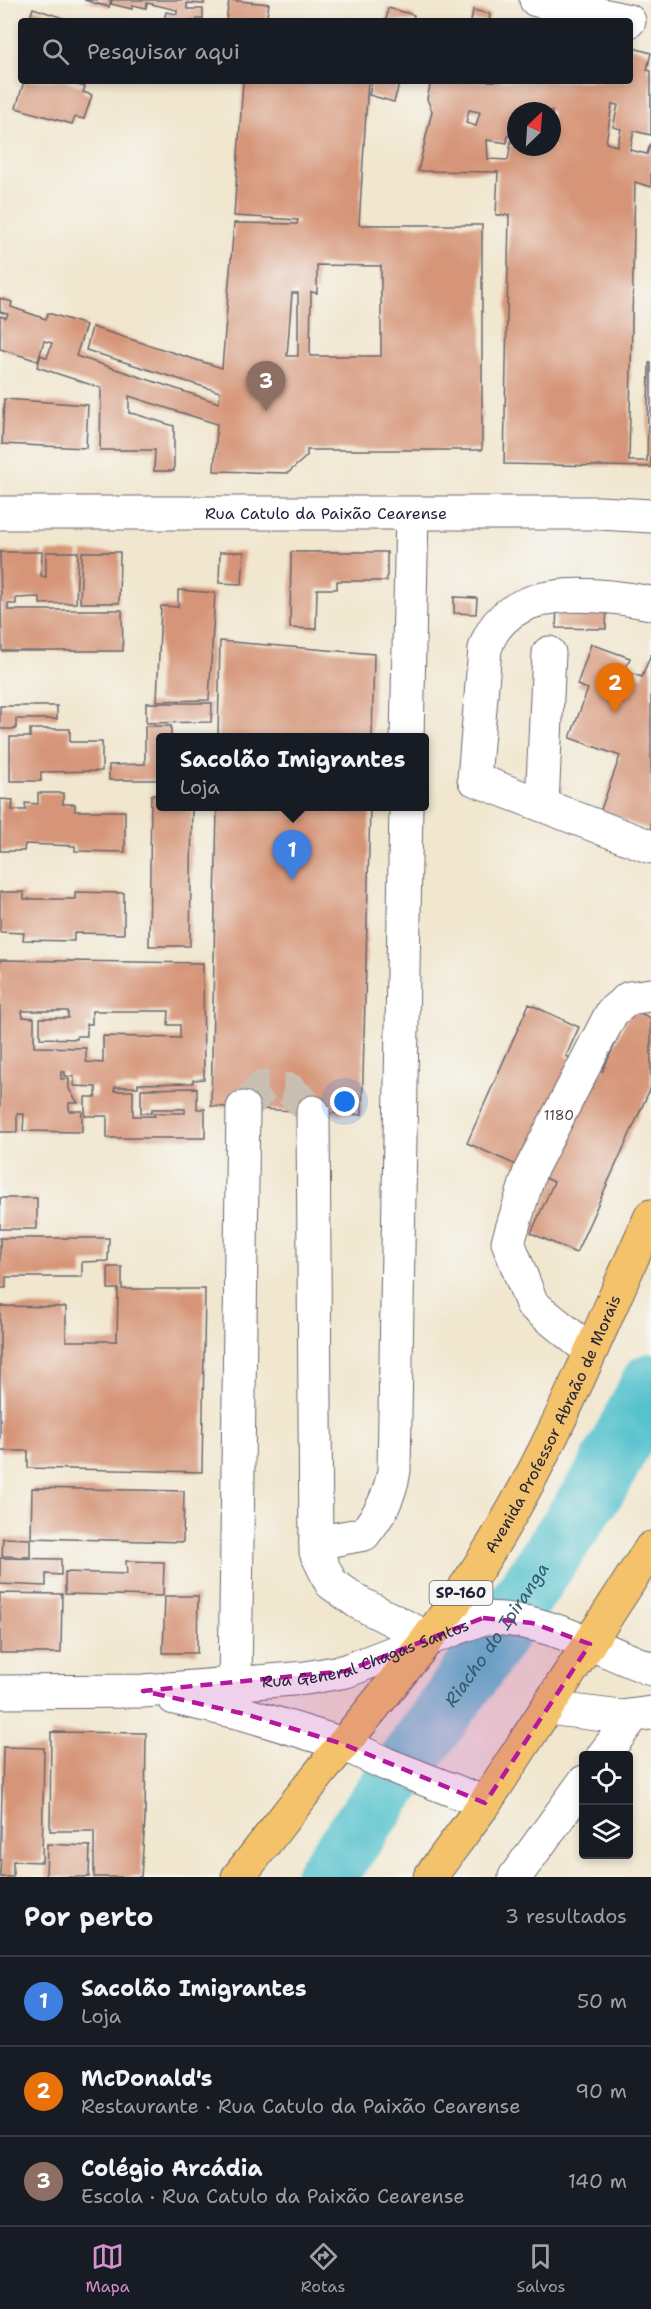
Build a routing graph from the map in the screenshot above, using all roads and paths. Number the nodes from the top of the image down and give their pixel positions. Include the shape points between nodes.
1 (536, 0) edge
2 (617, 18) edge
3 (633, 22) edge
4 (651, 26) edge
5 (0, 513) edge
6 (412, 514) junction
7 (651, 516) edge
8 (651, 603) edge
9 (549, 653) dead end
10 (407, 733) edge
11 (542, 805) junction
12 (406, 811) edge
13 (651, 846) edge
14 (651, 994) edge
15 (243, 1108) tunnel mouth
16 (313, 1112) dead end
17 (651, 1216) edge
18 (589, 1350) junction
19 (316, 1543) junction
20 (651, 1553) edge
21 (430, 1639) junction
22 (590, 1644) junction
23 (651, 1668) edge
24 (236, 1684) junction
25 (143, 1691) junction
26 (0, 1692) edge
27 (548, 1708) junction
28 (642, 1714) edge
29 (343, 1744) junction
30 (607, 1751) edge
31 (579, 1789) edge
32 (485, 1803) junction
33 (238, 1877) edge
34 (430, 1877) edge
35 (514, 1877) edge

1 - 2 street
3 - 4 street
5 - 6 street, Rua Catulo da Paixão Cearense
6 - 7 street, Rua Catulo da Paixão Cearense
6 - 10 street
8 - 11 street via 622,597 548,597 510,612 489,637 474,779
9 - 11 street
11 - 13 street
12 - 19 street via 394,1471 382,1511 364,1534
14 - 18 street via 629,998 612,1012 530,1172 508,1242 532,1304
15 - 24 street
16 - 19 street
17 - 18 main road, Avenida Professor Abraão de Morais / SP-160
18 - 21 main road, Avenida Professor Abraão de Morais / SP-160 via 557,1427 515,1504
19 - 21 street via 316,1552 331,1583 359,1603
20 - 22 main road
21 - 22 street, Rua General Chagas Santos via 483,1618 506,1618 553,1629
21 - 24 street, Rua General Chagas Santos via 346,1671
21 - 29 main road, Avenida Professor Abraão de Morais / SP-160
22 - 23 street, Rua General Chagas Santos
22 - 27 main road
24 - 25 street, Rua General Chagas Santos
25 - 26 street, Rua General Chagas Santos
25 - 29 street, Rua General Chagas Santos via 245,1714
27 - 28 street via 621,1717
27 - 32 main road
28 - 30 street
29 - 32 street, Rua General Chagas Santos
29 - 33 main road, Avenida Professor Abraão de Morais / SP-160
31 - 35 street
32 - 34 main road

